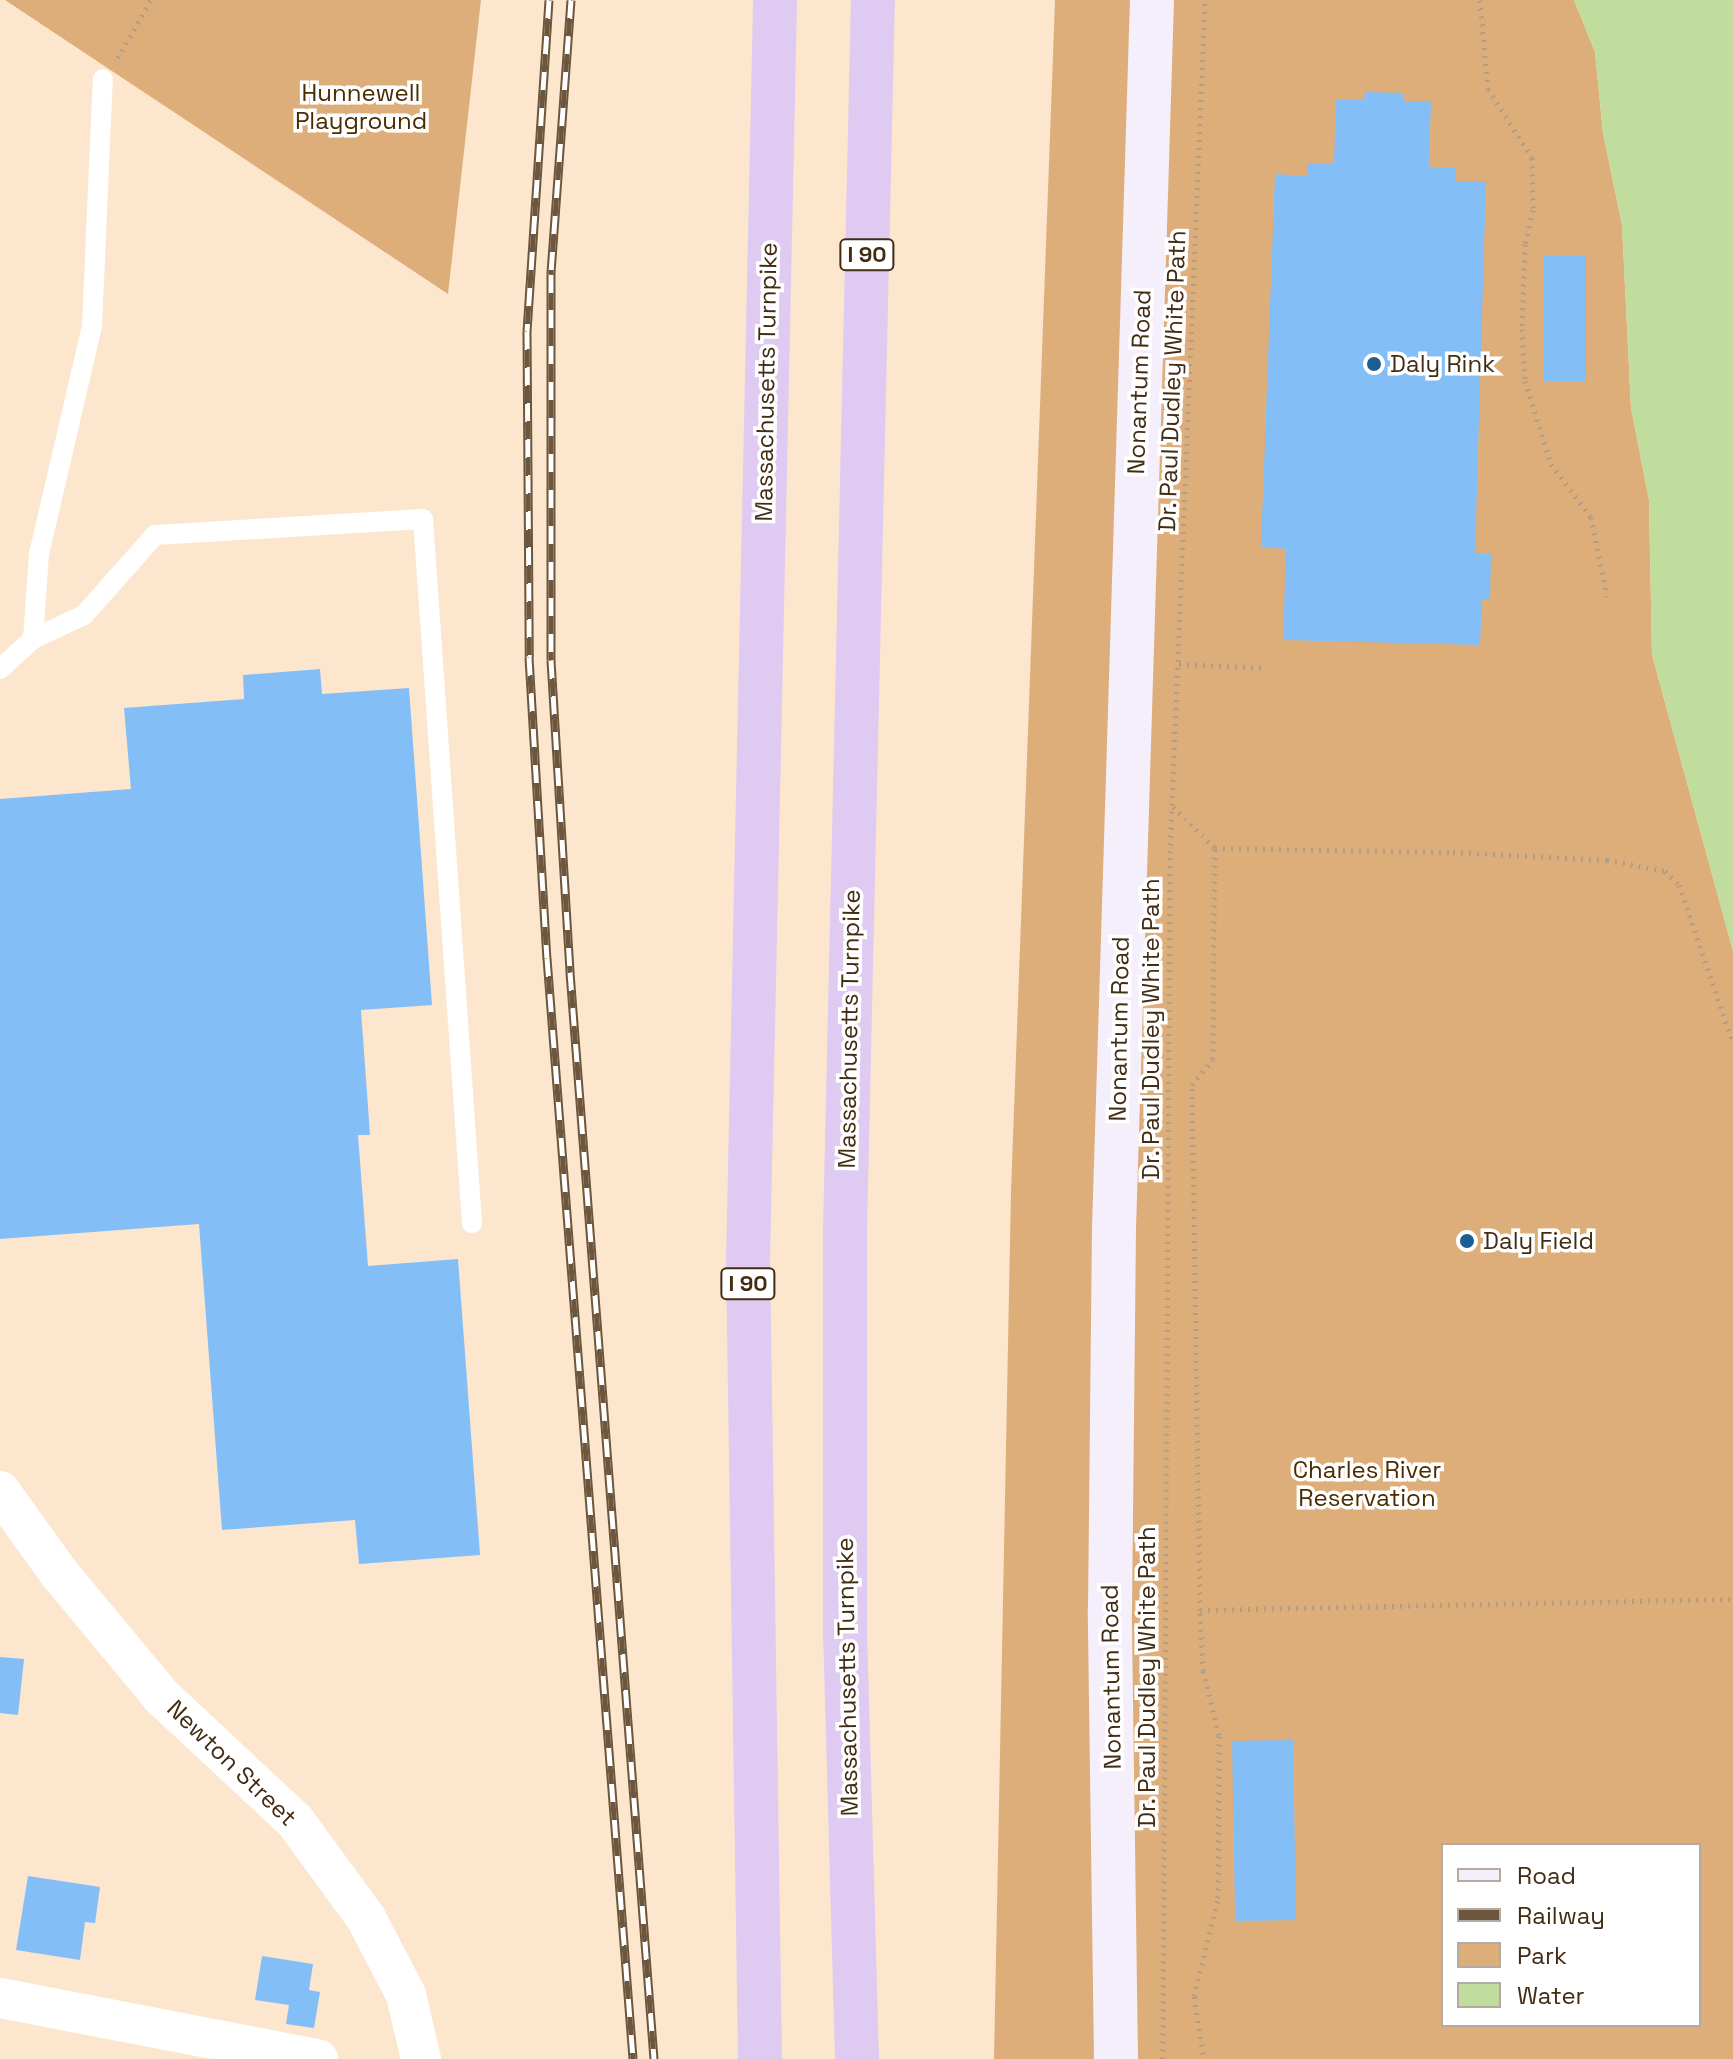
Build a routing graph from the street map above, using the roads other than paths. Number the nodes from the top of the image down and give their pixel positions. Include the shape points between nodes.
1 (775, 0) edge
2 (873, 0) edge
3 (1152, 0) edge
4 (103, 79) road end
5 (33, 639) junction
6 (0, 669) edge
7 (472, 1223) dead end
8 (0, 1491) edge
9 (0, 1998) edge
10 (318, 2059) edge
11 (421, 2059) edge
12 (760, 2059) edge
13 (857, 2059) edge
14 (1116, 2059) edge

1 - 12 highway, Massachusetts Turnpike / I 90 via 748,1261
2 - 13 highway, Massachusetts Turnpike / I 90 via 845,1230 846,1656
3 - 14 main road, Nonantum Road via 1114,1229 1110,1609
4 - 5 lane via 92,326 39,554
5 - 6 lane
5 - 7 lane via 84,615 155,535 423,519
8 - 11 street, Newton Street via 59,1573 161,1696 304,1833 379,1943 406,1995
9 - 10 street

